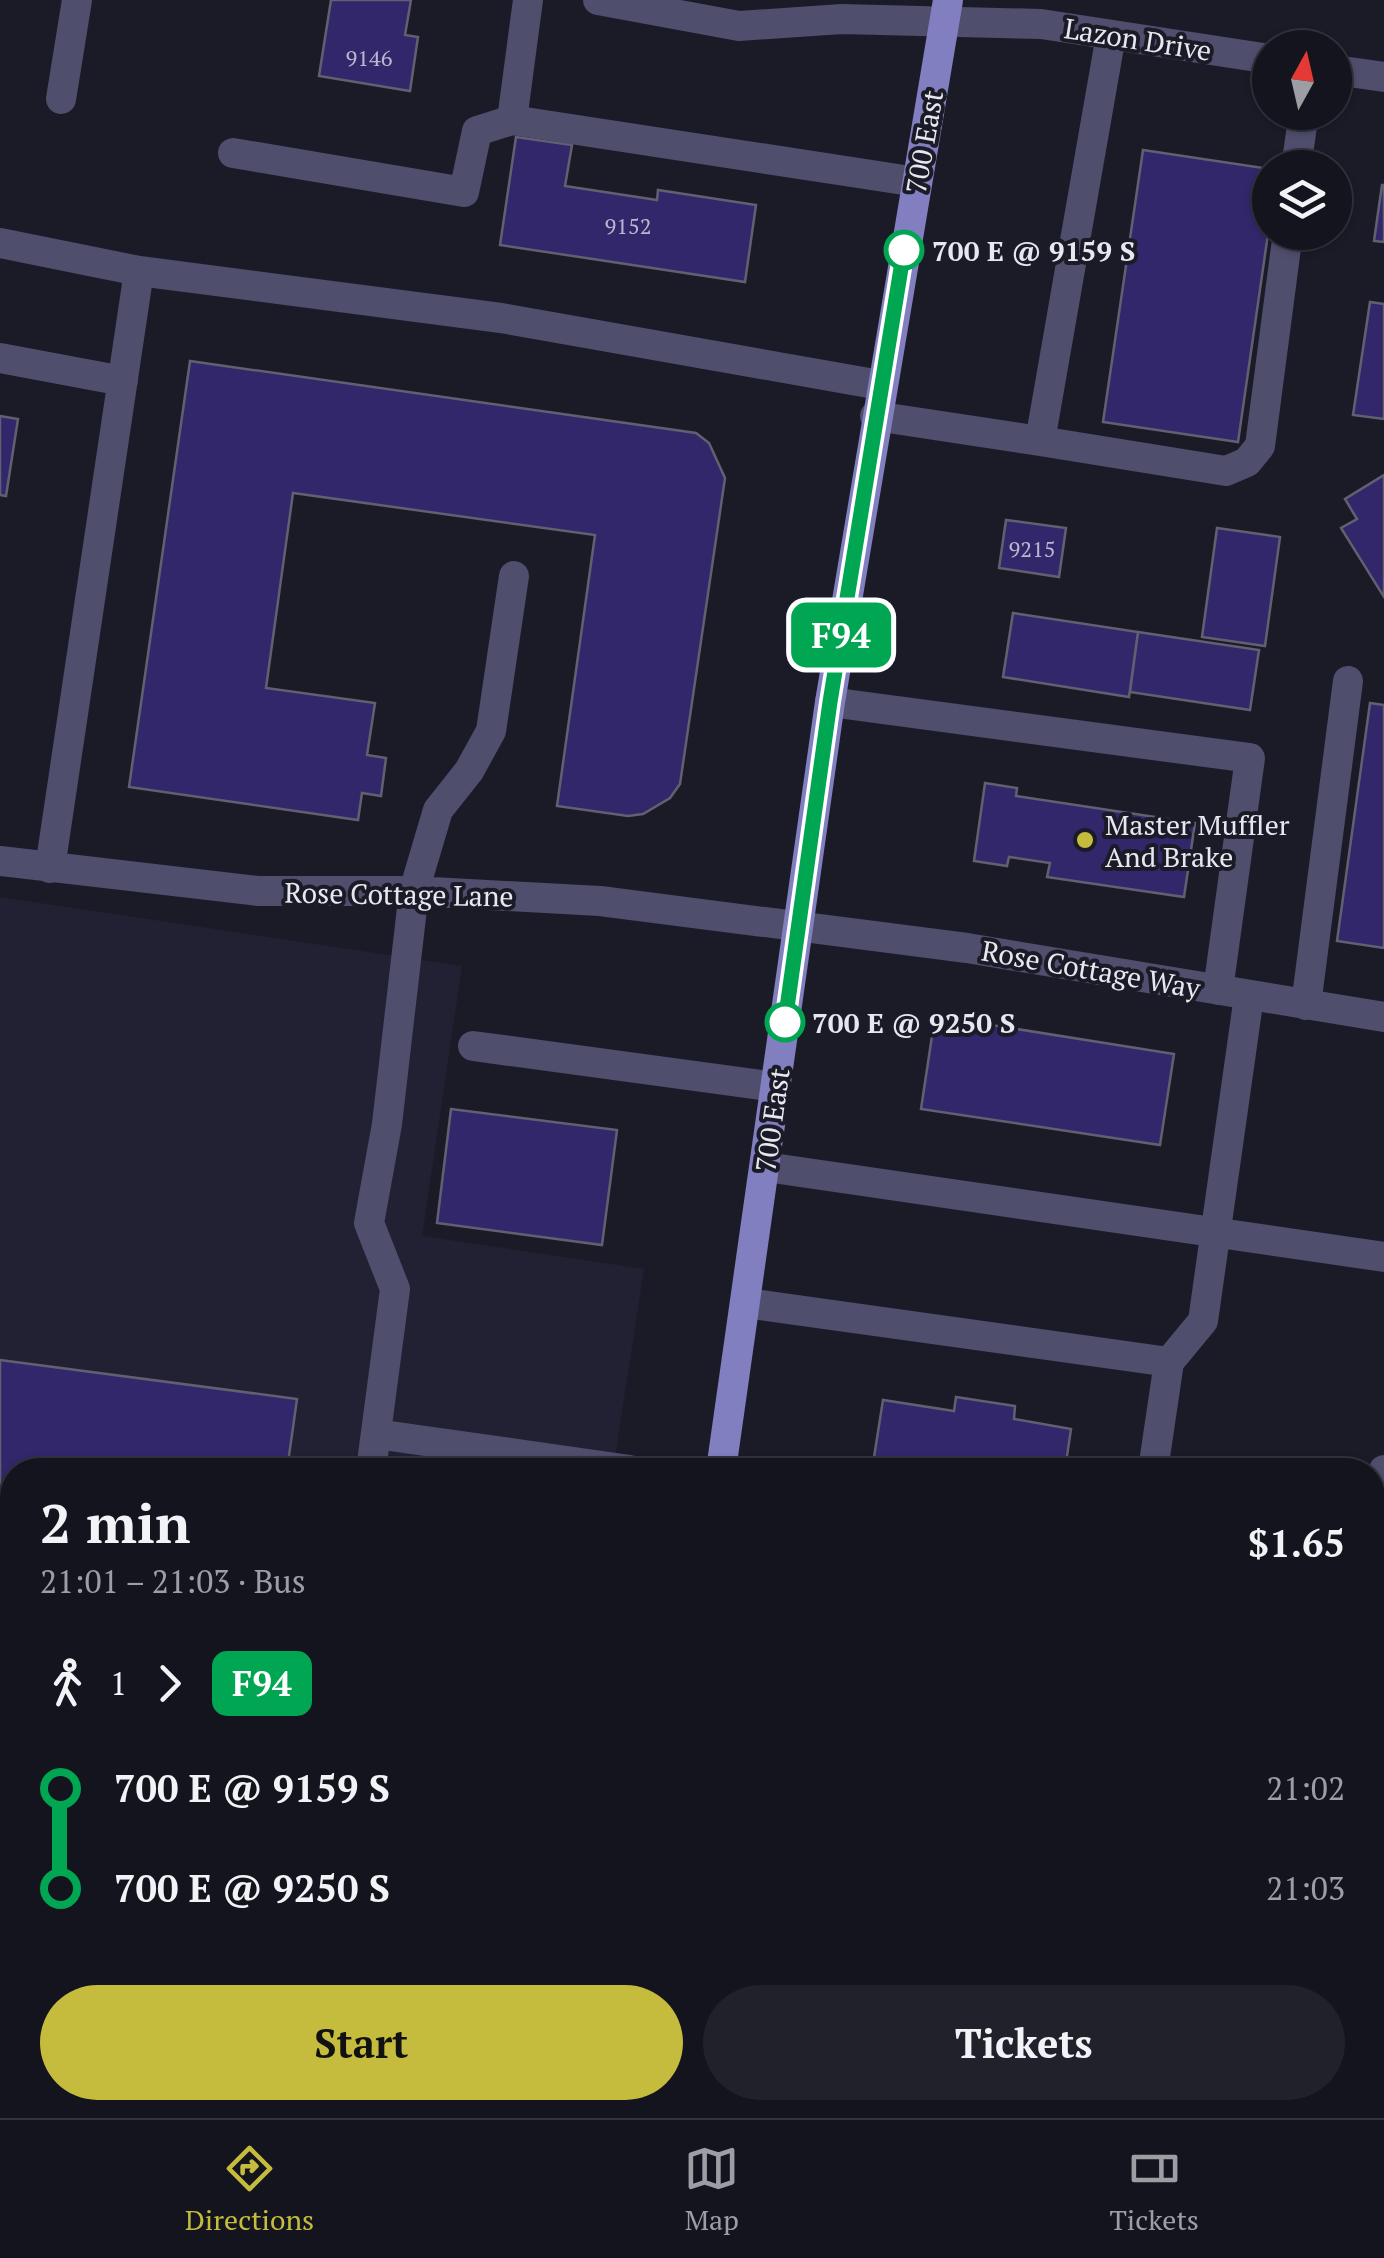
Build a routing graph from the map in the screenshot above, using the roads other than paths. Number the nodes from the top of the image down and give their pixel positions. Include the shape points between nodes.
1 (77, 0) edge
2 (528, 0) edge
3 (598, 0) edge
4 (946, 10) edge
5 (1111, 35) junction
6 (1252, 57) edge
7 (1352, 72) edge
8 (1384, 77) edge
9 (61, 99) dead end
10 (512, 120) junction
11 (233, 153) dead end
12 (917, 182) junction
13 (0, 243) edge
14 (1286, 250) edge
15 (139, 271) junction
16 (0, 358) edge
17 (123, 381) junction
18 (880, 386) junction
19 (875, 416) junction
20 (1040, 441) junction
21 (514, 576) dead end
22 (1348, 682) dead end
23 (830, 702) junction
24 (0, 861) edge
25 (50, 868) junction
26 (414, 891) junction
27 (798, 924) junction
28 (1218, 990) junction
29 (1249, 996) junction
30 (1306, 1005) junction
31 (1384, 1017) edge
32 (473, 1046) dead end
33 (776, 1087) junction
34 (766, 1167) junction
35 (1216, 1232) junction
36 (1384, 1257) edge
37 (746, 1303) junction
38 (1169, 1362) junction
39 (376, 1434) junction
40 (428, 1456) edge
41 (373, 1458) edge
42 (457, 1458) edge
43 (723, 1458) edge
44 (1155, 1458) edge

1 - 9 street
2 - 10 street
3 - 4 street, Lazon Drive via 739,26
4 - 5 street, Lazon Drive
4 - 12 main road, 700 East
5 - 6 street, Lazon Drive
5 - 20 street
7 - 8 street
10 - 11 street via 477,132 464,192
10 - 12 street
12 - 18 main road, 700 East
13 - 15 street
14 - 20 street via 1260,446 1247,462 1226,471
15 - 17 street
15 - 18 street via 502,318
16 - 17 street
17 - 25 street
18 - 19 main road, 700 East
19 - 20 street
19 - 23 main road, 700 East
21 - 26 street via 491,730 438,810
22 - 30 street
23 - 27 main road, 700 East
23 - 28 street via 1250,758
24 - 25 street, Rose Cottage Lane
25 - 26 street, Rose Cottage Lane via 258,890
26 - 27 street, Rose Cottage Lane via 600,901
26 - 39 street via 369,1223 395,1290
27 - 28 street, Rose Cottage Way
27 - 33 main road, 700 East
28 - 29 street, Rose Cottage Way
29 - 30 street, Rose Cottage Way
29 - 35 street
30 - 31 street, Rose Cottage Way
32 - 33 street
33 - 34 main road, 700 East
34 - 35 street
34 - 37 main road, 700 East
35 - 36 street
35 - 38 street via 1203,1321
37 - 38 street
37 - 43 main road, 700 East
38 - 44 street
39 - 40 street
39 - 41 street
40 - 42 street

